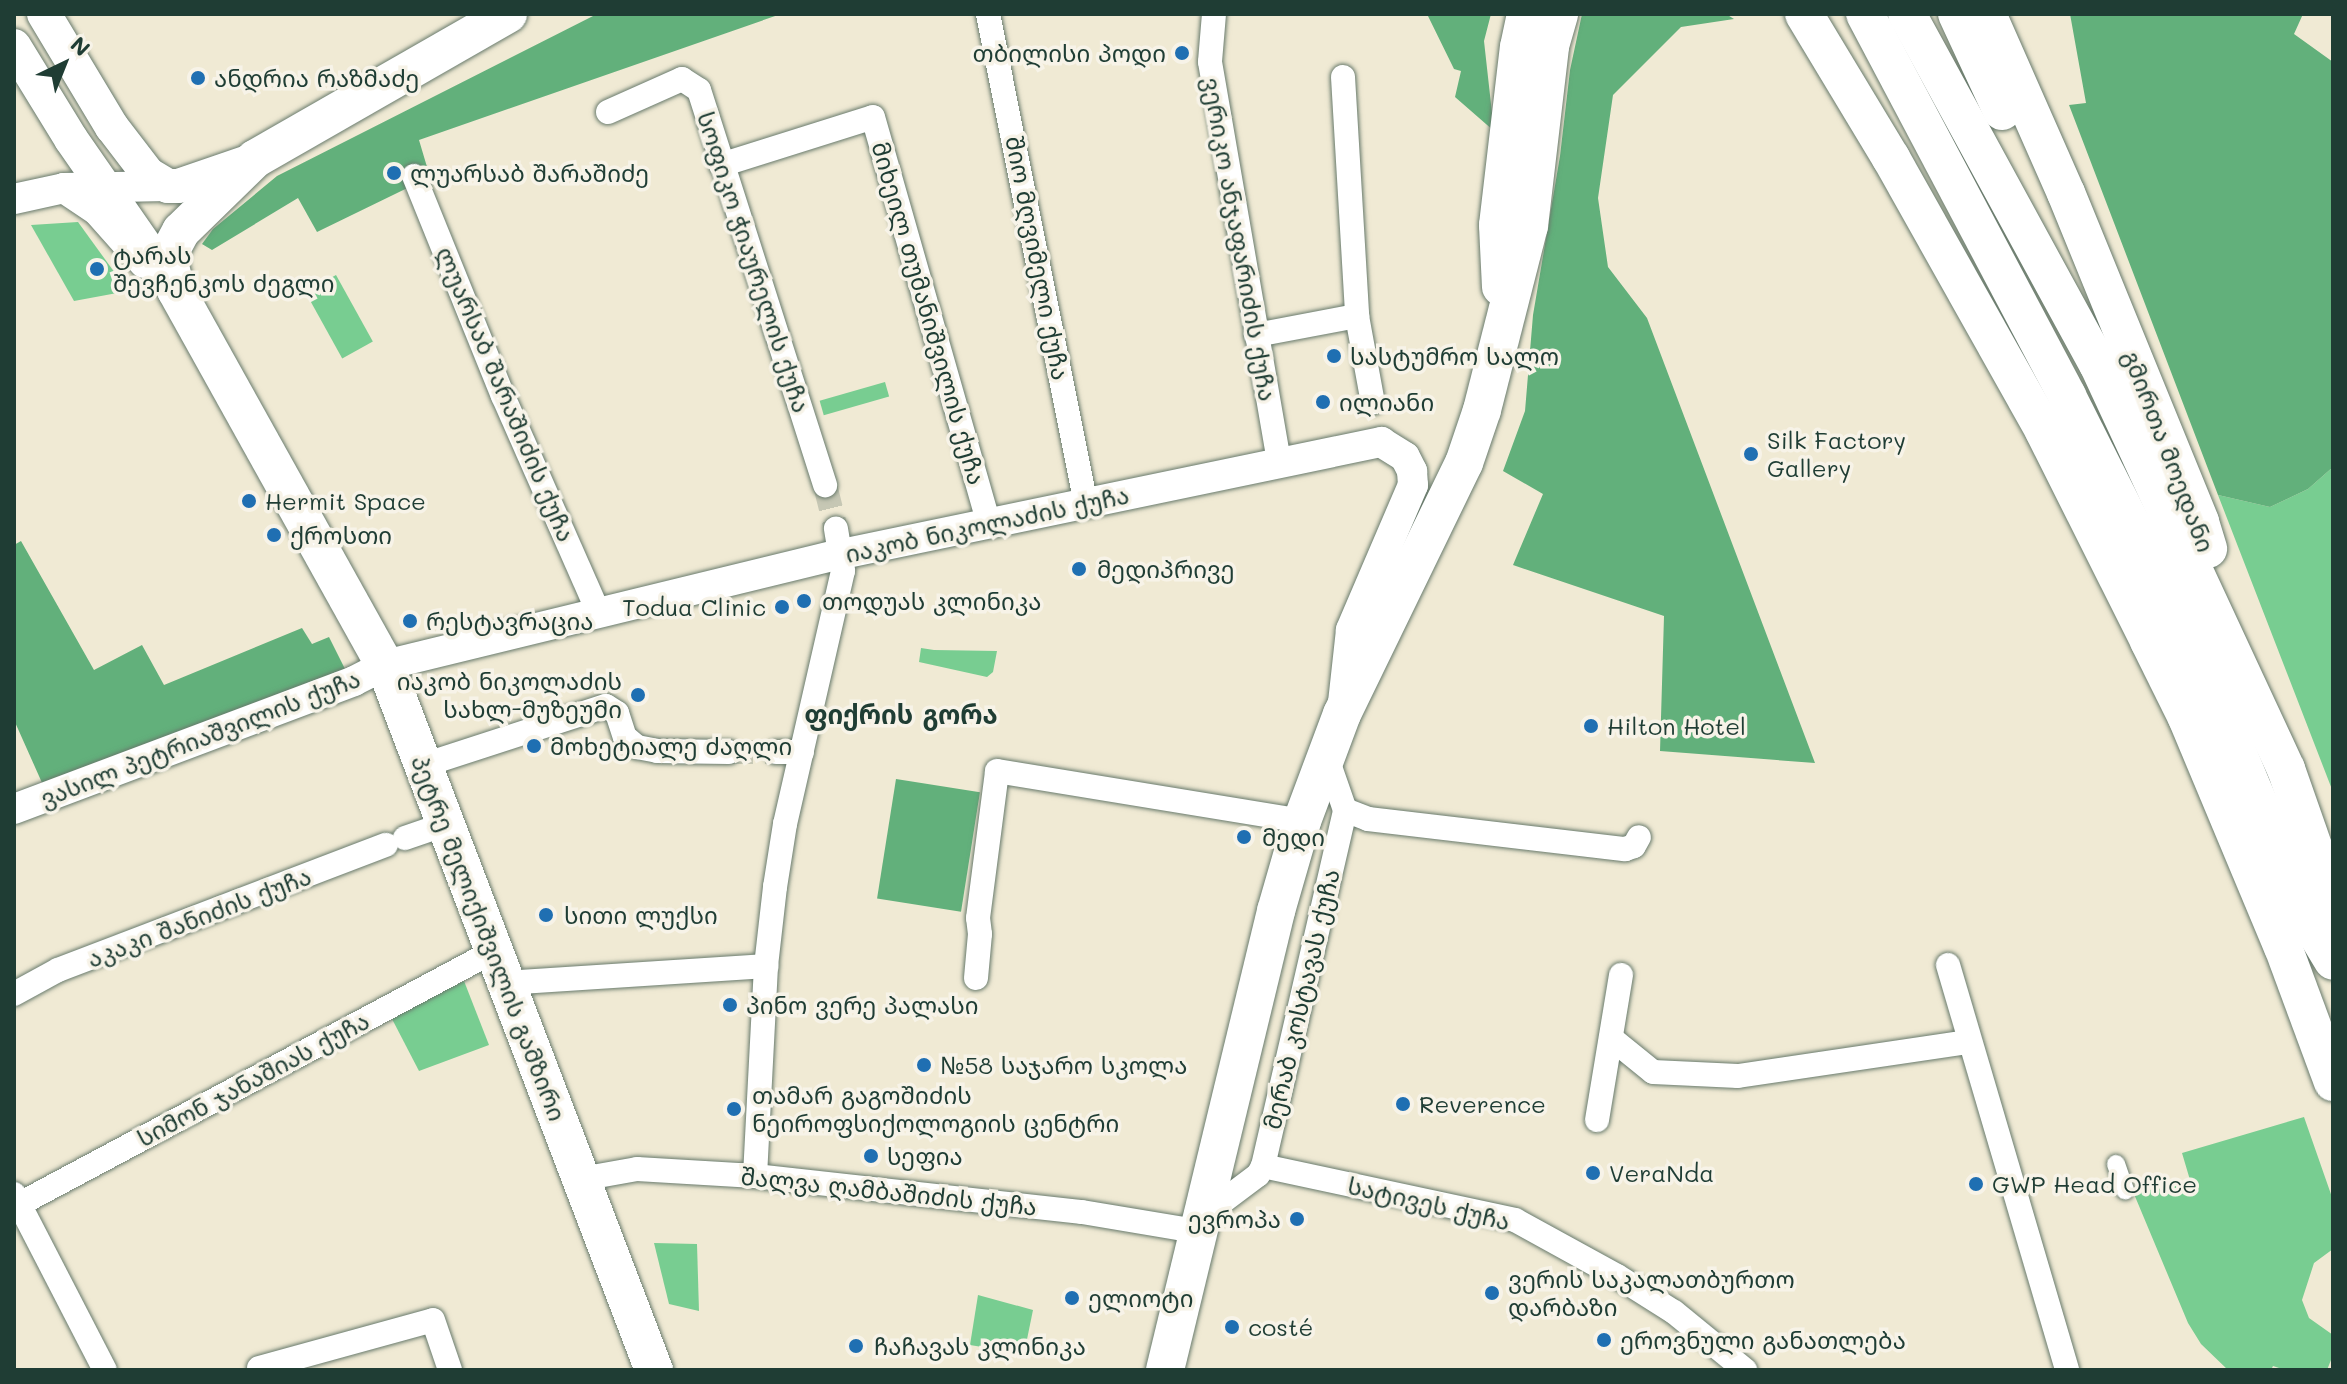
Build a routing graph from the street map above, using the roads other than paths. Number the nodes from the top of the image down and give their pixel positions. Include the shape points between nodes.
1 (44, 14) edge
2 (508, 14) edge
3 (988, 14) edge
4 (1214, 14) edge
5 (1526, 14) edge
6 (1559, 14) edge
7 (1804, 14) edge
8 (1865, 14) edge
9 (1907, 14) edge
10 (1957, 14) edge
11 (1987, 14) edge
12 (14, 46) edge
13 (1343, 77) dead end
14 (608, 112) dead end
15 (255, 159) junction
16 (721, 165) junction
17 (414, 176) dead end
18 (115, 186) junction
19 (168, 186) junction
20 (64, 188) junction
21 (14, 199) edge
22 (176, 290) junction
23 (1357, 316) junction
24 (1503, 318) junction
25 (1256, 335) junction
26 (2098, 364) junction
27 (2067, 396) junction
28 (1373, 403) dead end
29 (2044, 431) junction
30 (1279, 463) junction
31 (825, 485) tunnel mouth
32 (1086, 503) junction
33 (989, 523) junction
34 (2112, 529) junction
35 (839, 542) junction
36 (598, 611) junction
37 (1363, 638) junction
38 (2209, 638) junction
39 (2149, 641) junction
40 (385, 665) junction
41 (729, 752) tunnel mouth
42 (776, 752) tunnel mouth
43 (802, 752) junction
44 (1326, 753) junction
45 (424, 765) junction
46 (2286, 769) junction
47 (14, 809) edge
48 (1345, 810) junction
49 (1302, 821) junction
50 (446, 824) junction
51 (1639, 837) dead end
52 (2333, 845) edge
53 (2333, 903) edge
54 (2283, 947) junction
55 (2333, 961) edge
56 (1948, 965) dead end
57 (766, 966) junction
58 (499, 967) junction
59 (1621, 975) dead end
60 (976, 978) dead end
61 (14, 994) edge
62 (2333, 1023) edge
63 (1611, 1038) junction
64 (1969, 1042) junction
65 (2333, 1082) edge
66 (1597, 1120) dead end
67 (2116, 1164) dead end
68 (1263, 1166) junction
69 (755, 1176) junction
70 (581, 1179) junction
71 (2125, 1190) dead end
72 (16, 1202) edge
73 (1198, 1225) junction
74 (646, 1366) edge
75 (259, 1368) edge
76 (105, 1370) edge
77 (450, 1370) edge
78 (1165, 1370) edge
79 (1745, 1370) edge
80 (2067, 1370) edge

1 - 19 main road via 128,151 148,174
2 - 15 main road
3 - 32 street, შიო მღვიმელი ქუჩა
4 - 25 street, ვერიკო ანჯაფარიძის ქუჩა via 1210,62
5 - 24 main road, მერაბ კოსტავას ქუჩა via 1498,225
6 - 24 main road, მერაბ კოსტავას ქუჩა via 1550,46 1529,226
7 - 29 main road
8 - 27 main road
9 - 26 main road, გმირთა მოედანი
10 - 26 main road, გმირთა მოედანი via 2056,234
11 - 38 main road, გმირთა მოედანი via 2200,522 2213,567
12 - 18 main road, პეტრე მელიქიშვილის გამზირი
13 - 23 street
14 - 16 street, სოფიკო ჭიაურელის ქუჩა via 682,79 692,83 699,90
15 - 19 main road via 195,182
15 - 22 main road via 177,236 170,258
16 - 31 street, სოფიკო ჭიაურელის ქუჩა
16 - 33 street, მიხეილ თუმანიშვილის ქუჩა via 873,117
17 - 36 street, ლუარსაბ შარაშიძის ქუჩა
18 - 19 street
18 - 20 street
18 - 22 main road, პეტრე მელიქიშვილის გამზირი
20 - 21 street
20 - 22 street via 97,210 136,256
22 - 40 main road, პეტრე მელიქიშვილის გამზირი
23 - 25 street
23 - 28 street
24 - 37 main road, მერაბ კოსტავას ქუჩა via 1472,443
25 - 30 street, ვერიკო ანჯაფარიძის ქუჩა
26 - 38 main road, გმირთა მოედანი
27 - 34 main road
27 - 38 main road
29 - 34 main road
29 - 39 main road
30 - 32 street, იაკობ ნიკოლაძის ქუჩა
30 - 37 street, იაკობ ნიკოლაძის ქუჩა via 1381,442 1411,466 1414,480
32 - 33 street, იაკობ ნიკოლაძის ქუჩა
33 - 35 street, იაკობ ნიკოლაძის ქუჩა
34 - 38 main road
34 - 39 main road
35 - 36 street, იაკობ ნიკოლაძის ქუჩა
35 - 43 street via 843,571
36 - 40 street, იაკობ ნიკოლაძის ქუჩა
37 - 44 main road, მერაბ კოსტავას ქუჩა
38 - 46 main road
38 - 55 main road via 2262,808 2306,916
39 - 54 main road
40 - 45 main road, პეტრე მელიქიშვილის გამზირი
40 - 47 street, ვასილ პეტრიაშვილის ქუჩა
41 - 45 street via 637,747 625,737 617,713 606,706
42 - 43 street
43 - 57 street via 785,824
44 - 48 street
44 - 49 main road, მერაბ კოსტავას ქუჩა
45 - 50 main road, პეტრე მელიქიშვილის გამზირი
46 - 52 main road
46 - 53 main road
48 - 51 street via 1368,819 1625,849
48 - 68 street, მერაბ კოსტავას ქუჩა
49 - 60 street via 997,771 978,918
49 - 73 main road, მერაბ კოსტავას ქუჩა
50 - 58 main road, პეტრე მელიქიშვილის გამზირი
50 - 61 street, აკაკი შანიძის ქუჩა via 58,970
54 - 62 main road
54 - 65 main road
56 - 64 street
57 - 58 street
57 - 69 street
58 - 70 main road, პეტრე მელიქიშვილის გამზირი
58 - 72 street, სიმონ ჯანაშიას ქუჩა
59 - 63 street
63 - 64 street via 1653,1072 1738,1076
63 - 66 street
64 - 80 street
67 - 71 street
68 - 73 street
68 - 79 street, სატივეს ქუჩა via 1515,1220 1674,1312
69 - 70 street, შალვა ღამბაშიძის ქუჩა via 637,1169
69 - 73 street, შალვა ღამბაშიძის ქუჩა
70 - 74 main road, პეტრე მელიქიშვილის გამზირი
72 - 76 street
73 - 78 main road, მერაბ კოსტავას ქუჩა
75 - 77 street via 433,1320

